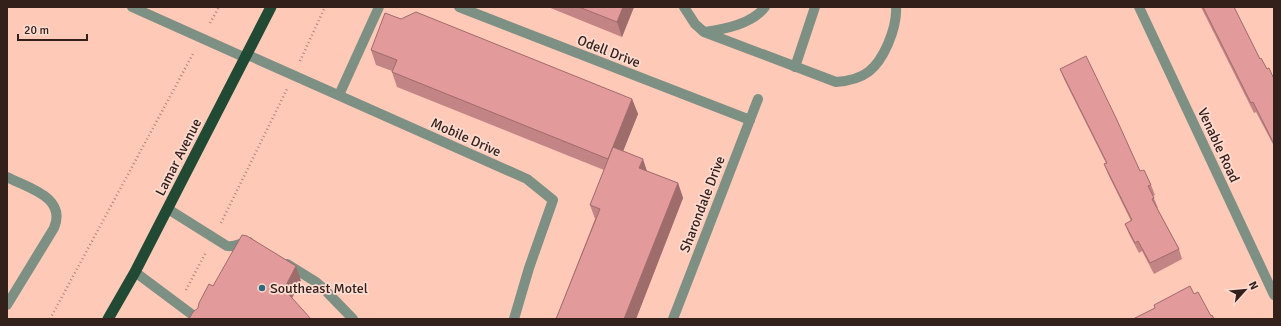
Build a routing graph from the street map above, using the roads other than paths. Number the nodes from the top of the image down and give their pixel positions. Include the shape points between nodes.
1 (132, 7) edge
2 (271, 7) edge
3 (379, 7) edge
4 (459, 7) edge
5 (684, 7) edge
6 (765, 7) edge
7 (815, 7) edge
8 (896, 7) edge
9 (1139, 7) edge
10 (704, 32) junction
11 (247, 56) junction
12 (795, 67) junction
13 (339, 95) junction
14 (758, 99) dead end
15 (750, 120) junction
16 (7, 177) edge
17 (168, 209) junction
18 (256, 245) edge
19 (276, 257) edge
20 (136, 272) junction
21 (1274, 295) edge
22 (7, 305) edge
23 (108, 319) edge
24 (198, 319) edge
25 (353, 319) edge
26 (514, 319) edge
27 (672, 319) edge

1 - 11 street, Mobile Drive
2 - 11 highway, Lamar Avenue
3 - 13 street
4 - 15 street, Odell Drive
5 - 10 street via 695,24
6 - 10 street via 738,24
7 - 12 street
8 - 12 street via 895,26 891,38 878,63 870,71 849,81 836,82
9 - 21 street, Venable Road
10 - 12 street
11 - 13 street, Mobile Drive
11 - 17 highway, Lamar Avenue
13 - 26 street, Mobile Drive via 527,179 553,200
14 - 15 street, Sharondale Drive
15 - 27 street, Sharondale Drive
16 - 22 street via 46,196 55,206 57,215 54,228
17 - 18 street via 227,246 244,242
17 - 20 highway, Lamar Avenue
19 - 25 street via 324,288
20 - 23 highway, Lamar Avenue
20 - 24 street

